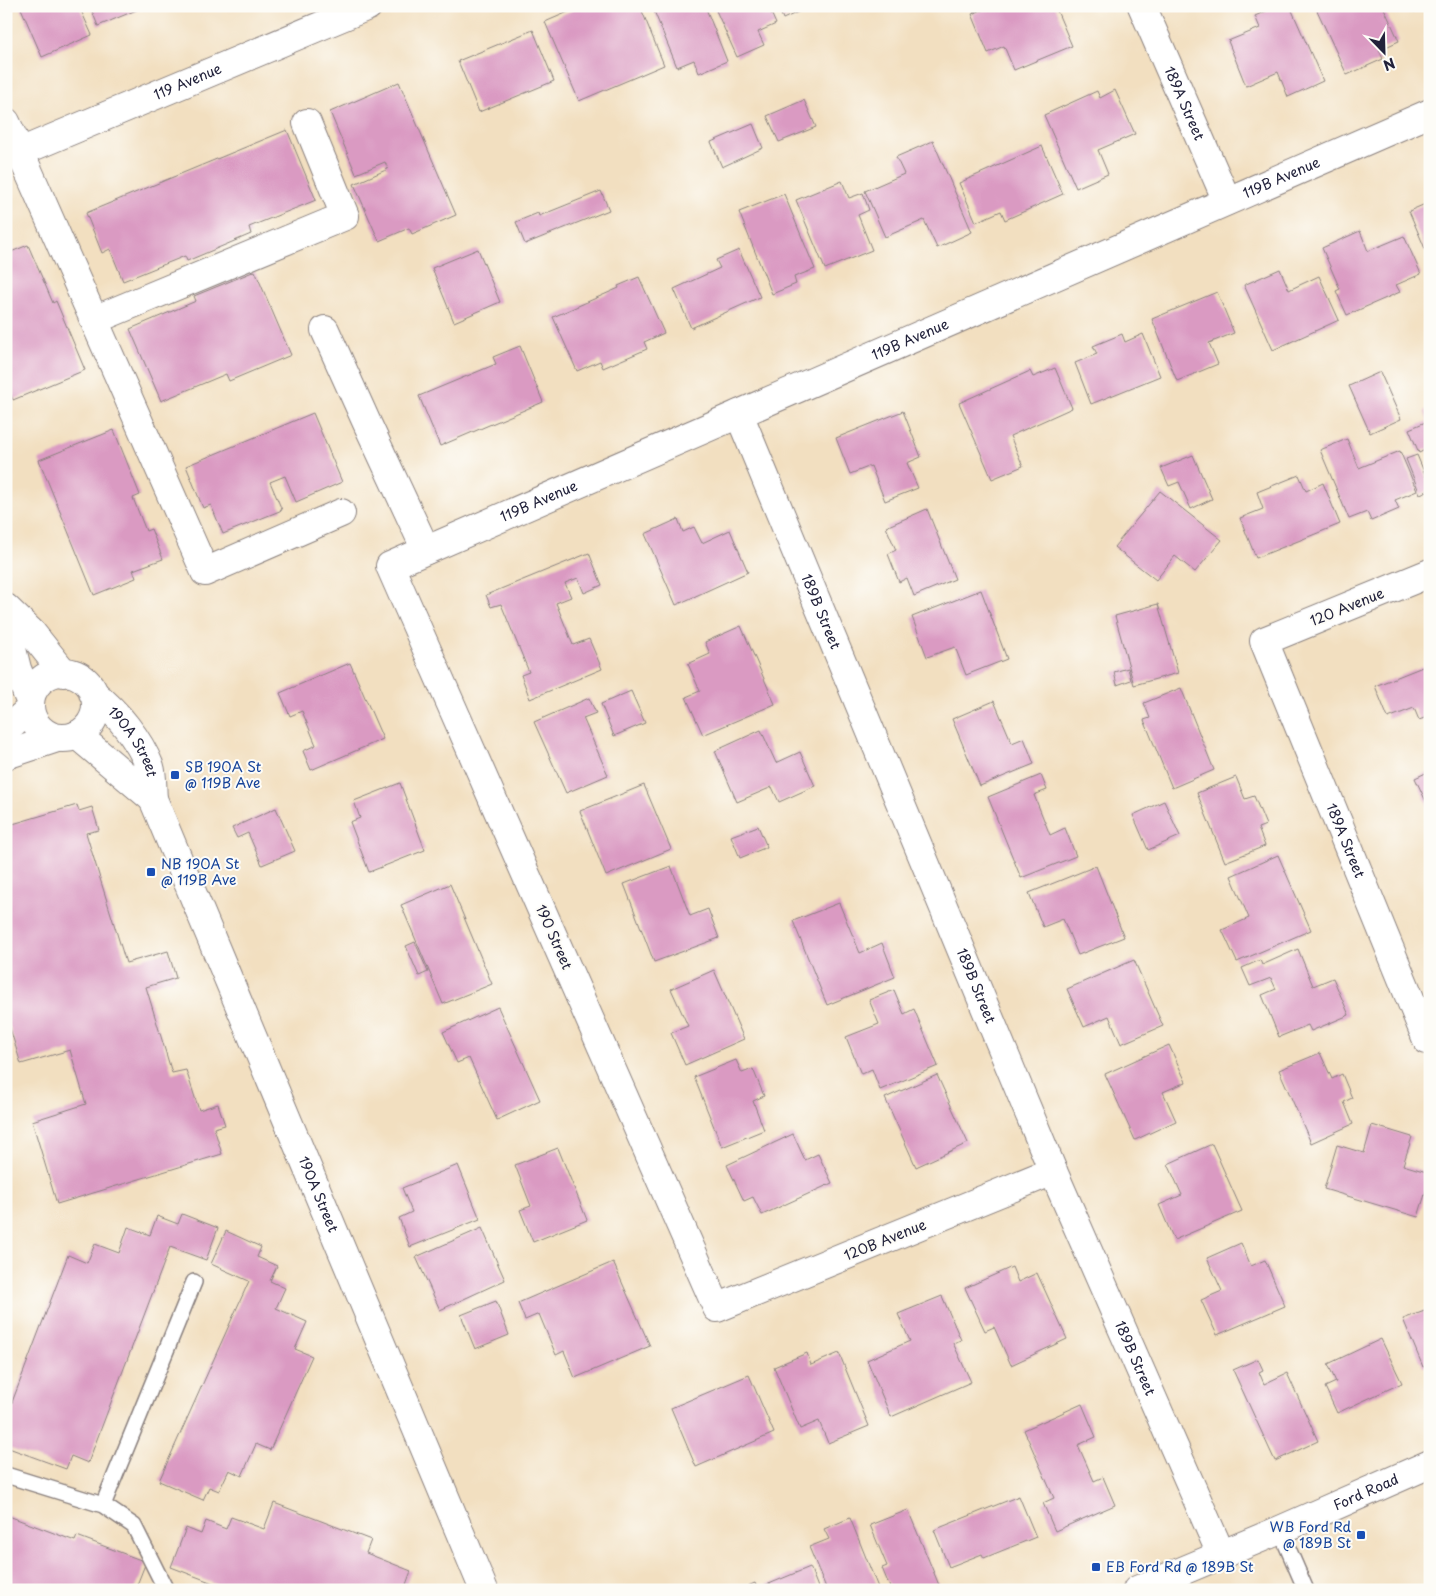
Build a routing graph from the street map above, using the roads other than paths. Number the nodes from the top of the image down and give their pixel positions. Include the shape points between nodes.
1 (368, 6) edge
2 (1142, 6) edge
3 (1430, 113) edge
4 (6, 122) edge
5 (307, 123) dead end
6 (13, 155) edge
7 (1227, 201) junction
8 (94, 320) junction
9 (325, 330) dead end
10 (739, 414) junction
11 (341, 513) dead end
12 (426, 550) junction
13 (390, 566) joint
14 (1430, 573) edge
15 (6, 608) edge
16 (6, 624) edge
17 (1264, 641) joint
18 (64, 673) junction
19 (93, 693) junction
20 (30, 705) junction
21 (6, 730) edge
22 (67, 736) junction
23 (6, 755) edge
24 (153, 799) junction
25 (1429, 1039) edge
26 (1053, 1171) junction
27 (194, 1282) dead end
28 (717, 1308) joint
29 (1430, 1464) edge
30 (6, 1475) edge
31 (103, 1505) junction
32 (1280, 1530) junction
33 (1221, 1554) junction
34 (166, 1590) edge
35 (484, 1590) edge
36 (1137, 1590) edge
37 (1306, 1590) edge

1 - 6 street, 119 Avenue
2 - 7 street, 189A Street
3 - 7 street, 119B Avenue
4 - 6 street
5 - 8 street via 345,216
6 - 8 street
7 - 10 street, 119B Avenue
8 - 11 street via 205,572
9 - 12 street
10 - 12 street, 119B Avenue
10 - 26 street, 189B Street
12 - 13 street, 119B Avenue
13 - 28 street, 190 Street
14 - 17 street, 120 Avenue
15 - 18 street via 32,633
16 - 20 street
17 - 25 street, 189A Street
18 - 19 street via 82,678
18 - 20 street via 45,678 33,691
19 - 22 street via 95,712 92,721 86,729
19 - 24 street, 190A Street via 108,705 137,742 151,769
20 - 21 street
20 - 22 street via 39,728 47,734
22 - 23 street
22 - 24 street, 190A Street
24 - 35 street, 190A Street
26 - 28 street, 120B Avenue
26 - 33 street, 189B Street
27 - 31 lane
29 - 32 street, Ford Road
30 - 31 lane
31 - 34 lane via 134,1526
32 - 33 street, Ford Road
32 - 37 lane
33 - 36 street, Ford Road

